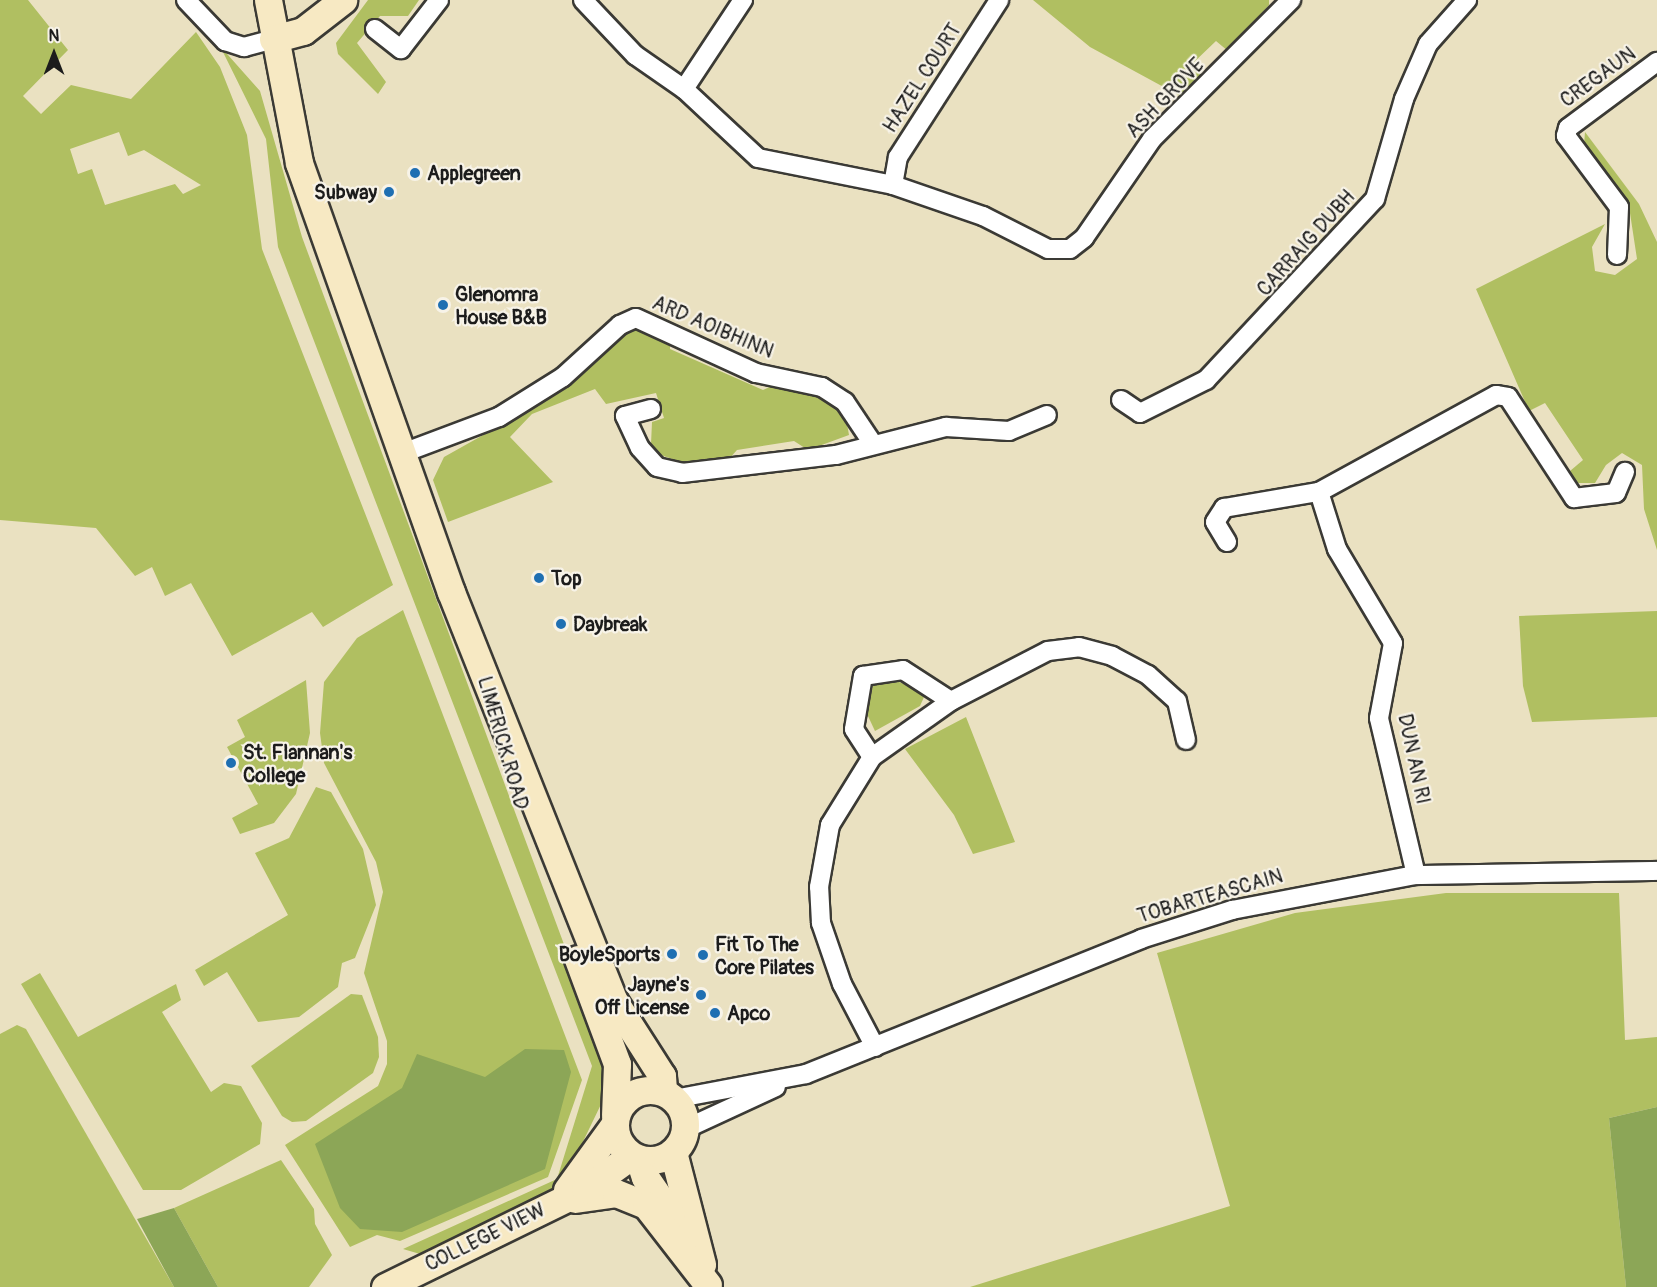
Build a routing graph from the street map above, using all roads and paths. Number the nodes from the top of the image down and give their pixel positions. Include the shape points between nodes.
1 (186, 0) edge
2 (268, 0) edge
3 (343, 0) edge
4 (439, 0) edge
5 (583, 0) edge
6 (743, 0) edge
7 (999, 0) edge
8 (1291, 0) edge
9 (1467, 0) edge
10 (375, 29) dead end
11 (273, 39) junction
12 (1657, 62) edge
13 (684, 89) junction
14 (893, 185) junction
15 (1617, 255) dead end
16 (1121, 400) dead end
17 (651, 409) dead end
18 (1047, 415) dead end
19 (873, 444) junction
20 (403, 453) junction
21 (1626, 472) dead end
22 (1319, 492) junction
23 (1227, 542) dead end
24 (481, 667) junction
25 (951, 701) junction
26 (1186, 740) dead end
27 (872, 757) junction
28 (1657, 871) edge
29 (1416, 875) junction
30 (875, 1047) junction
31 (800, 1076) junction
32 (669, 1095) junction
33 (615, 1120) junction
34 (679, 1141) junction
35 (635, 1157) junction
36 (554, 1204) junction
37 (709, 1286) edge
38 (385, 1287) edge

1 - 11 street via 225,40 244,47
2 - 11 main road
3 - 11 main road via 303,31
4 - 10 street via 401,49
5 - 13 street via 635,55
6 - 13 street
7 - 14 street, HAZEL COURT via 898,156
8 - 14 street, ASH GROVE via 1152,139 1084,238 1070,249 1048,249 983,216
9 - 16 street, CARRAIG DUBH via 1428,44 1367,208 1206,380 1140,413
11 - 20 main road via 299,163
12 - 15 street, CREGAUN via 1568,128 1566,136 1619,207
13 - 14 street via 758,158 782,166
17 - 19 street via 625,416 640,448 657,467 682,473 836,455
18 - 19 street via 1009,431 946,427
19 - 20 street, ARD AOIBHINN via 845,402 822,387 756,373 636,318 620,325 563,377 499,417
20 - 24 main road
21 - 22 street via 1616,493 1574,498 1508,397 1496,395
22 - 23 street via 1224,508 1215,522
22 - 29 street, DUN AN RI via 1337,549 1393,643 1379,718
24 - 32 main road, LIMERICK ROAD via 614,1001 662,1076
24 - 33 main road, LIMERICK ROAD via 515,789 616,1064
25 - 26 street via 1048,651 1078,647 1112,656 1148,675 1177,701
25 - 27 street
25 - 27 street via 903,670 863,676 854,729
27 - 30 street via 830,825 819,887 821,923 842,984
28 - 29 street, TOBARTEASCAIN
29 - 30 street, TOBARTEASCAIN via 1244,907 1141,939
30 - 31 street, TOBARTEASCAIN
31 - 32 street, TOBARTEASCAIN
31 - 34 street, TOBARTEASCAIN
32 - 33 main road via 637,1092
32 - 34 main road
33 - 35 main road via 621,1146
33 - 36 main road, COLLEGE VIEW via 586,1169
34 - 35 main road via 659,1160
34 - 37 main road
35 - 36 main road, COLLEGE VIEW via 585,1190
35 - 37 main road
36 - 37 main road, COLLEGE VIEW via 616,1193 646,1205
36 - 38 main road, COLLEGE VIEW

